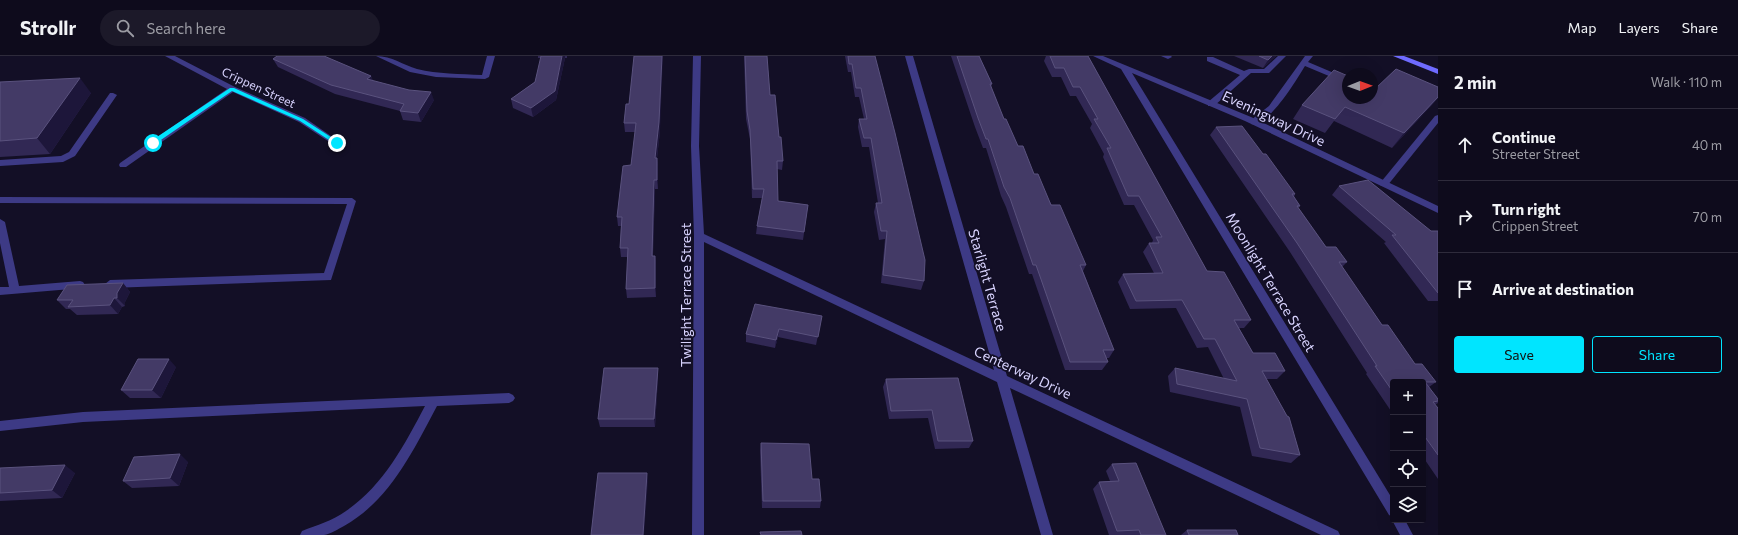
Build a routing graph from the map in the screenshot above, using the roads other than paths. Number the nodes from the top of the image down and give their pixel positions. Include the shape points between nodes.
1 (169, 56) edge
2 (380, 56) edge
3 (491, 56) edge
4 (697, 56) edge
5 (909, 56) edge
6 (1099, 56) edge
7 (1282, 56) edge
8 (1397, 56) edge
9 (1210, 59) dead end
10 (1307, 59) edge
11 (1124, 68) junction
12 (1438, 72) edge
13 (1245, 74) junction
14 (1342, 79) edge
15 (232, 89) junction
16 (112, 95) dead end
17 (1211, 104) junction
18 (1438, 118) edge
19 (1254, 122) junction
20 (337, 143) dead end
21 (0, 164) edge
22 (123, 165) dead end
23 (1384, 184) junction
24 (0, 200) edge
25 (1438, 210) edge
26 (0, 222) edge
27 (700, 236) junction
28 (15, 290) junction
29 (0, 291) edge
30 (1002, 379) junction
31 (509, 398) dead end
32 (434, 401) junction
33 (0, 426) edge
34 (1390, 506) edge
35 (1400, 523) edge
36 (306, 535) edge
37 (698, 535) edge
38 (1047, 535) edge
39 (1334, 535) edge
40 (1407, 535) edge

1 - 15 street, Crippen Street
2 - 3 street via 413,70 436,76 485,77
4 - 27 street, Twilight Terrace Street via 696,146
5 - 30 street, Starlight Terrace
6 - 11 street, Eveningway Drive
7 - 13 street via 1266,71 1250,70
8 - 12 main road
9 - 13 street
10 - 14 street
10 - 19 street via 1272,108
11 - 17 street, Eveningway Drive
11 - 34 street, Moonlight Terrace Street
13 - 17 street
15 - 20 street, Crippen Street via 302,120
15 - 22 street
16 - 21 street via 72,154 63,160
17 - 19 street, Eveningway Drive
18 - 23 street
19 - 23 street, Eveningway Drive
23 - 25 street, Eveningway Drive
24 - 28 street via 352,201 328,277
26 - 28 street
27 - 30 street, Centerway Drive
27 - 37 street, Twilight Terrace Street
28 - 29 street
30 - 38 street, Starlight Terrace
30 - 39 street, Centerway Drive
31 - 32 street
32 - 33 street via 83,417
32 - 36 street via 404,459 378,492 347,518
35 - 40 street

